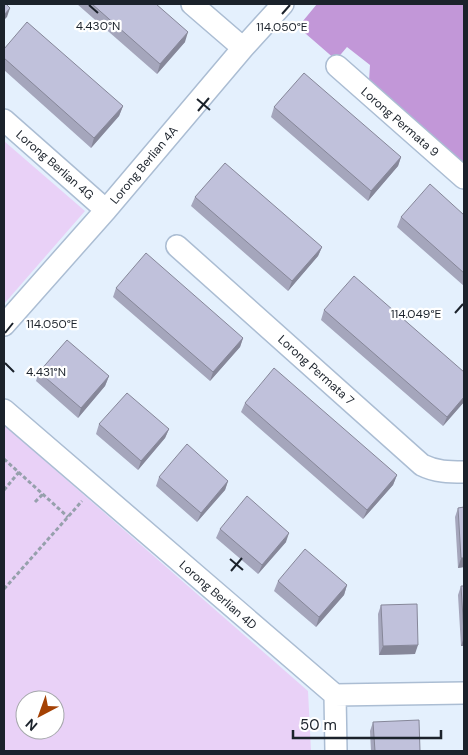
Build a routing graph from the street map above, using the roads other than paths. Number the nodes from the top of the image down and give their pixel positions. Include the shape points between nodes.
1 (192, 4) edge
2 (283, 4) edge
3 (243, 48) junction
4 (336, 66) dead end
5 (4, 120) edge
6 (464, 178) edge
7 (106, 210) junction
8 (177, 246) dead end
9 (4, 325) edge
10 (4, 410) edge
11 (464, 472) edge
12 (464, 693) edge
13 (335, 695) junction
14 (336, 751) edge

1 - 3 street
2 - 3 street, Lorong Berlian 4A
3 - 7 street, Lorong Berlian 4A
4 - 6 street, Lorong Permata 9
5 - 7 street, Lorong Berlian 4G
7 - 9 street, Lorong Berlian 4A
8 - 11 street, Lorong Permata 7 via 422,465 440,472
10 - 13 street, Lorong Berlian 4D
12 - 13 street
13 - 14 street

